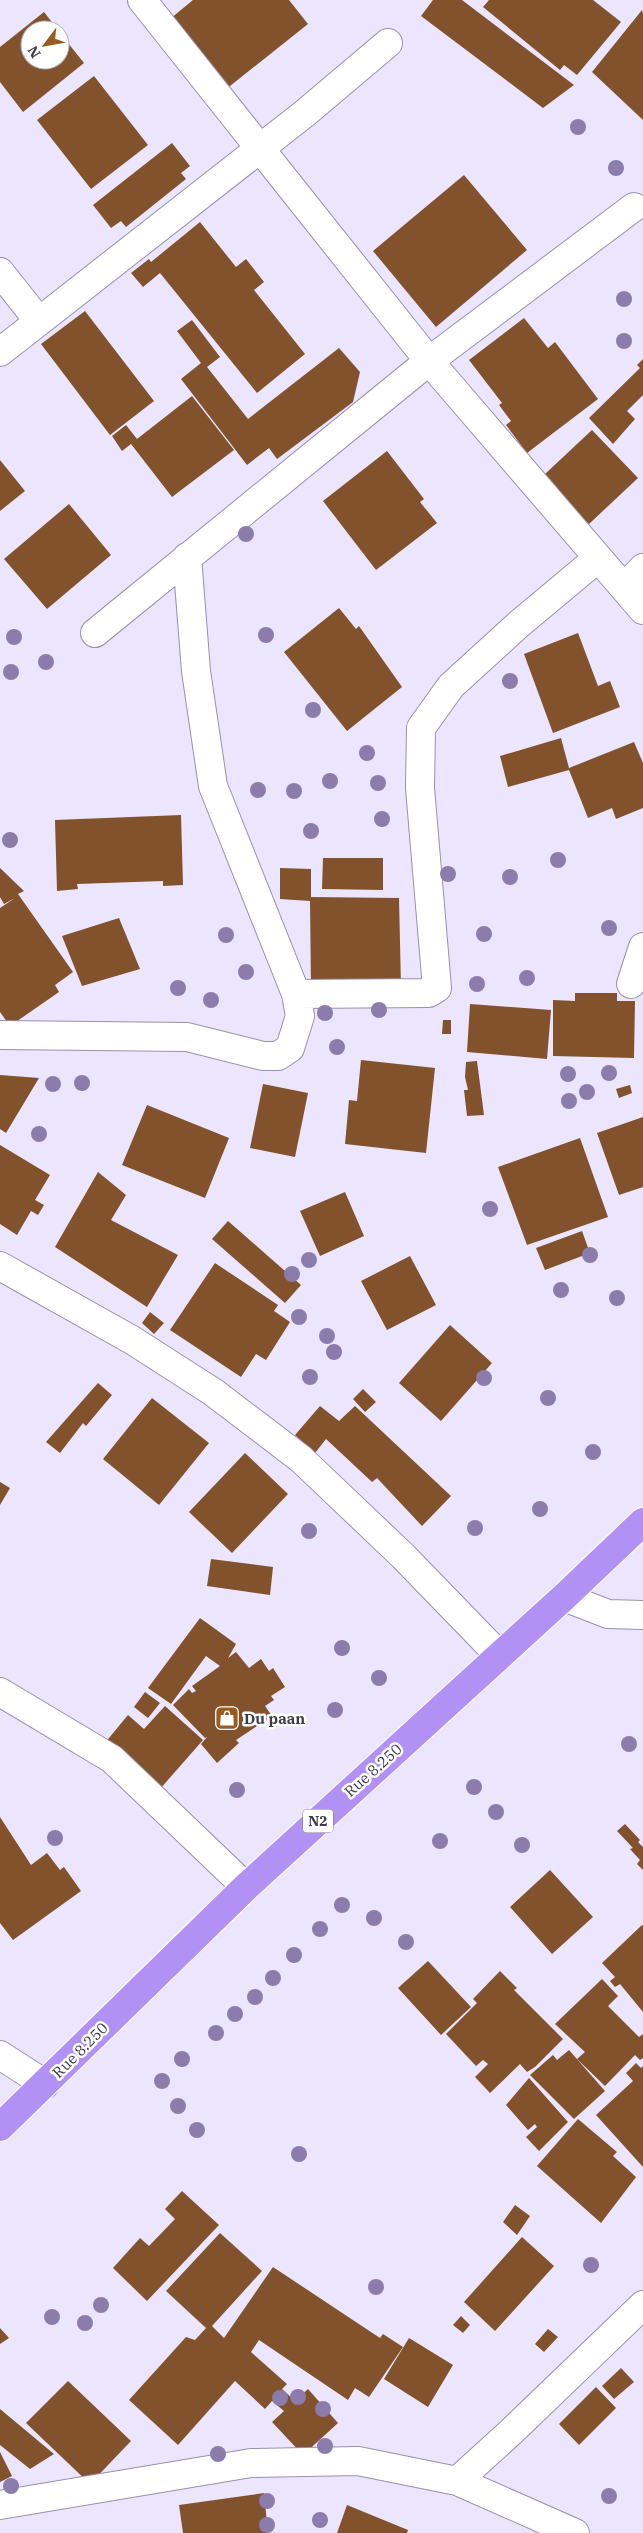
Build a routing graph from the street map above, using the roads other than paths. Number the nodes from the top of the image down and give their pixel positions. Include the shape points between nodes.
1 (142, 0) edge
2 (388, 43) dead end
3 (261, 148) junction
4 (634, 207) dead end
5 (0, 272) edge
6 (38, 320) junction
7 (0, 352) edge
8 (429, 361) junction
9 (187, 556) junction
10 (598, 558) junction
11 (643, 568) edge
12 (624, 588) junction
13 (643, 610) edge
14 (96, 633) dead end
15 (643, 946) edge
16 (631, 984) dead end
17 (296, 994) junction
18 (0, 1035) edge
19 (0, 1266) edge
20 (643, 1522) edge
21 (564, 1597) junction
22 (643, 1615) edge
23 (499, 1655) junction
24 (0, 1692) edge
25 (246, 1887) junction
26 (0, 2055) edge
27 (45, 2084) junction
28 (0, 2127) edge
29 (643, 2305) edge
30 (457, 2481) junction
31 (0, 2505) edge
32 (575, 2533) edge

1 - 3 street
2 - 3 street
3 - 6 street
3 - 8 street
4 - 8 street
5 - 6 street
6 - 7 street
8 - 9 street
8 - 10 street
9 - 14 street
9 - 17 street via 196,671 213,786
10 - 12 street
10 - 17 street via 451,686 421,728 420,788 438,988 429,993
11 - 12 street
12 - 13 street
15 - 16 street
17 - 18 street via 300,1016 290,1048 278,1056 263,1056 188,1037
19 - 23 street via 132,1340 213,1392 301,1459 403,1556
20 - 21 highway, Rue 8.250 / N2
21 - 22 street via 608,1614
21 - 23 highway, Rue 8.250 / N2
23 - 25 highway, Rue 8.250 / N2
24 - 25 street via 112,1759
25 - 27 highway, Rue 8.250 / N2
26 - 27 street
27 - 28 highway, Rue 8.250 / N2
29 - 30 street
30 - 31 street via 358,2461 252,2463
30 - 32 street

